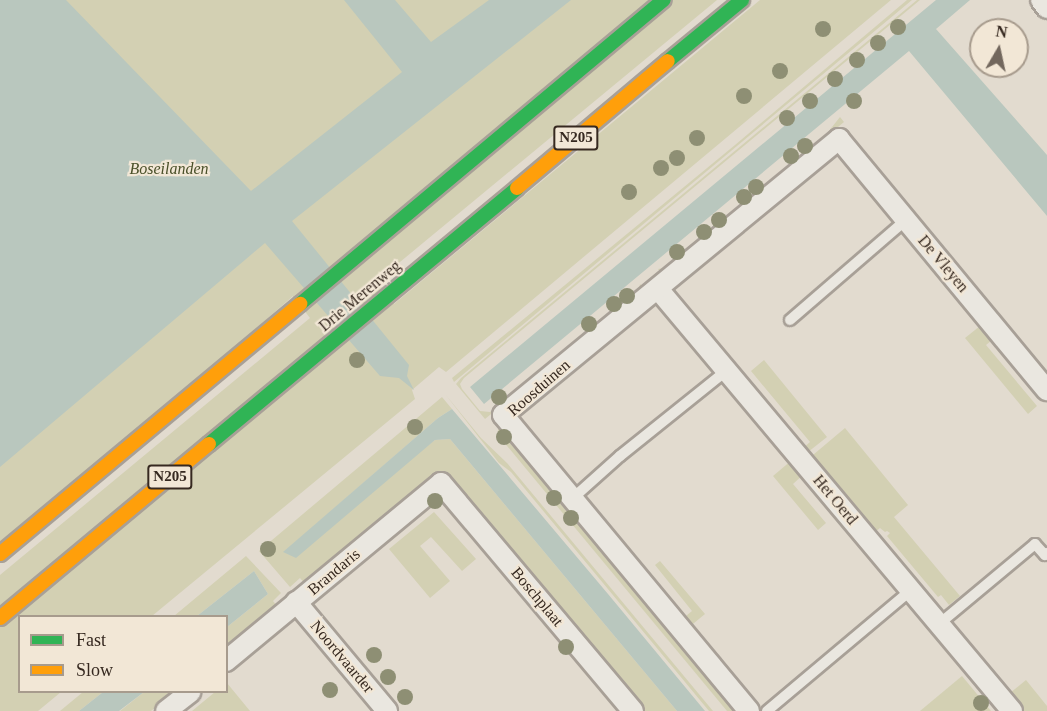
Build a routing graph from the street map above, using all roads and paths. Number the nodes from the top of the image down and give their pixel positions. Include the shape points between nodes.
1 (664, 0) edge
2 (742, 0) edge
3 (1041, 0) edge
4 (1047, 8) edge
5 (839, 139) joint
6 (906, 220) junction
7 (658, 289) junction
8 (790, 320) dead end
9 (726, 371) junction
10 (1047, 390) edge
11 (441, 483) joint
12 (573, 498) junction
13 (1047, 553) edge
14 (0, 554) edge
15 (911, 590) junction
16 (296, 602) junction
17 (0, 618) edge
18 (939, 624) junction
19 (228, 659) edge
20 (189, 693) edge
21 (166, 711) edge
22 (387, 711) edge
23 (633, 711) edge
24 (749, 711) edge
25 (767, 711) edge
26 (1012, 711) edge

1 - 14 highway, Drie Merenweg
2 - 17 highway, Drie Merenweg / N205
3 - 4 street
5 - 6 street, De Vleyen
5 - 7 street, Roosduinen
6 - 8 lane
6 - 10 street, De Vleyen
7 - 9 street, Het Oerd
7 - 12 street, Roosduinen via 503,416
9 - 12 lane
9 - 15 street, Het Oerd
11 - 16 street, Brandaris
11 - 23 street, Boschplaat
12 - 24 street, Roosduinen
13 - 18 lane via 1035,544
15 - 18 street, Het Oerd
15 - 25 lane
16 - 19 street, Brandaris
16 - 22 street, Noordvaarder
18 - 26 street, Het Oerd
20 - 21 street

